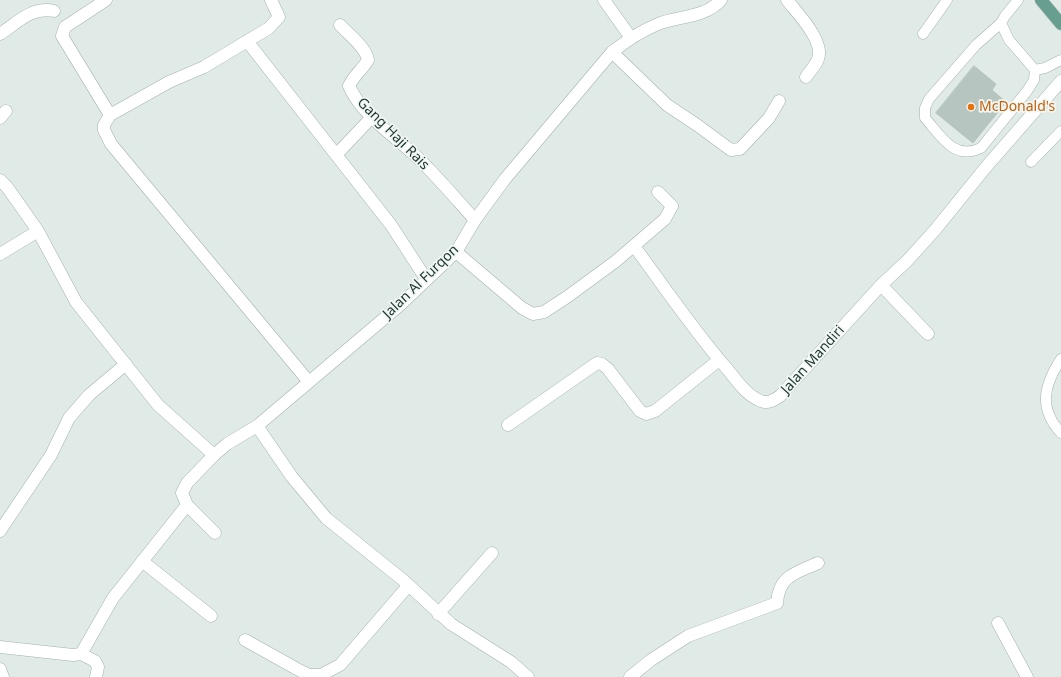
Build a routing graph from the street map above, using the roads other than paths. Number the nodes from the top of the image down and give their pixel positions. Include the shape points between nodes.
1 (106, 0) edge
2 (271, 0) edge
3 (604, 0) edge
4 (721, 0) edge
5 (787, 0) edge
6 (947, 0) edge
7 (1018, 0) edge
8 (1041, 0) edge
9 (54, 11) dead end
10 (1001, 23) junction
11 (1061, 24) edge
12 (340, 25) dead end
13 (0, 34) edge
14 (923, 34) dead end
15 (632, 38) junction
16 (247, 41) junction
17 (612, 52) junction
18 (1061, 60) edge
19 (1035, 70) junction
20 (806, 77) dead end
21 (1061, 81) edge
22 (779, 101) dead end
23 (110, 115) junction
24 (372, 117) junction
25 (1061, 131) edge
26 (337, 154) junction
27 (1031, 162) dead end
28 (0, 180) edge
29 (658, 192) dead end
30 (475, 220) junction
31 (38, 231) junction
32 (634, 246) junction
33 (456, 252) junction
34 (0, 254) edge
35 (426, 279) junction
36 (881, 285) junction
37 (928, 334) dead end
38 (1061, 359) edge
39 (719, 360) junction
40 (126, 364) junction
41 (309, 382) junction
42 (508, 425) dead end
43 (257, 426) junction
44 (1061, 433) edge
45 (214, 455) junction
46 (187, 505) junction
47 (0, 531) edge
48 (215, 533) dead end
49 (492, 553) dead end
50 (142, 561) junction
51 (818, 563) dead end
52 (408, 586) junction
53 (438, 614) junction
54 (211, 616) dead end
55 (998, 623) dead end
56 (245, 640) dead end
57 (0, 647) edge
58 (81, 654) junction
59 (0, 669) edge
60 (3, 677) edge
61 (96, 677) edge
62 (528, 677) edge
63 (630, 677) edge
64 (1027, 677) edge

1 - 23 street via 65,27 62,36
2 - 16 street via 279,17 269,28
3 - 15 street
4 - 15 street, Jalan Al Furqon via 715,7 704,12 657,25
5 - 20 street via 814,35 819,50 818,58
6 - 14 lane
7 - 10 lane
8 - 11 main road
9 - 13 street via 46,9 25,15
10 - 19 lane via 1009,40
10 - 19 lane via 976,45 929,99 924,118 951,147 971,153 981,148 1028,91 1034,80
12 - 24 street, Gang Haji Rais via 368,56 364,67 354,75 349,86
15 - 17 street, Jalan Al Furqon
16 - 23 street via 204,67 169,82
16 - 26 street
17 - 22 street via 667,105 731,150 740,149 769,118
17 - 30 street, Jalan Al Furqon via 505,179
18 - 19 lane
21 - 36 street, Jalan Mandiri via 935,230
23 - 41 street via 104,130 111,144
24 - 26 street
24 - 30 street, Gang Haji Rais via 423,163
25 - 27 lane
26 - 35 street via 391,225
28 - 31 street
29 - 32 street via 672,206 671,211
30 - 33 street, Jalan Al Furqon
31 - 34 street
31 - 40 street via 76,302
32 - 33 street via 567,297 537,314 509,299
32 - 39 street, Jalan Mandiri
33 - 35 street, Jalan Al Furqon
35 - 41 street, Jalan Al Furqon via 400,305
36 - 37 street
36 - 39 street, Jalan Mandiri via 797,379 773,401 760,401 745,390
38 - 44 lane via 1053,372 1045,399 1050,418
39 - 42 street via 655,411 646,414 640,411 608,369 597,363
40 - 45 street via 158,405
40 - 47 street via 89,395 69,418 51,455
41 - 43 street, Jalan Al Furqon
43 - 45 street, Jalan Al Furqon
43 - 52 street via 292,477 326,518
45 - 46 street, Jalan Al Furqon via 183,488 182,493
46 - 48 street
46 - 50 street
49 - 53 street
50 - 54 street
50 - 58 street via 113,598
51 - 63 street via 786,578 778,592 777,603 688,636
52 - 53 street
52 - 56 street via 340,665 321,675 309,675
53 - 62 street via 511,662
55 - 64 street
57 - 58 street
58 - 61 street via 95,661 98,668
59 - 60 street

